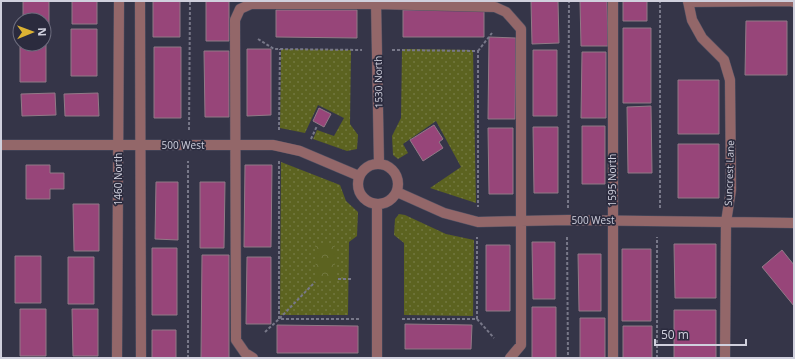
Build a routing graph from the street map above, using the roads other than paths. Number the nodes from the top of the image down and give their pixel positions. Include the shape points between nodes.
1 (119, 1) edge
2 (140, 1) edge
3 (613, 1) edge
4 (376, 2) edge
5 (688, 2) edge
6 (794, 2) edge
7 (1, 145) edge
8 (118, 145) junction
9 (141, 145) junction
10 (234, 145) junction
11 (379, 164) junction
12 (359, 176) junction
13 (397, 192) junction
14 (377, 205) junction
15 (612, 220) junction
16 (521, 221) junction
17 (726, 222) junction
18 (794, 223) edge
19 (249, 356) edge
20 (117, 358) edge
21 (141, 358) edge
22 (377, 358) edge
23 (510, 358) edge
24 (613, 358) edge
25 (725, 358) edge

1 - 8 street, 1460 North
2 - 9 street
3 - 15 street, 1595 North
4 - 10 street via 251,4 240,9 235,20
4 - 11 street, 1530 North
4 - 16 street via 495,7 506,12 521,29
5 - 6 street
5 - 17 street, Suncrest Lane via 692,20 702,38 724,60 730,80 731,190
7 - 8 street, 500 West
8 - 9 street, 500 West
8 - 20 street, 1460 North
9 - 10 street, 500 West
9 - 21 street
10 - 12 street, 500 West via 272,146 300,151
10 - 19 street via 236,340
11 - 12 street via 367,167
11 - 13 street via 385,165 395,173
12 - 14 street via 358,189 361,195 365,200
13 - 14 street via 389,201
13 - 16 street, 500 West via 444,213 478,222
14 - 22 street
15 - 16 street, 500 West
15 - 17 street, 500 West
15 - 24 street, 1595 North
16 - 23 street via 521,345
17 - 18 street, 500 West
17 - 25 street, Suncrest Lane

